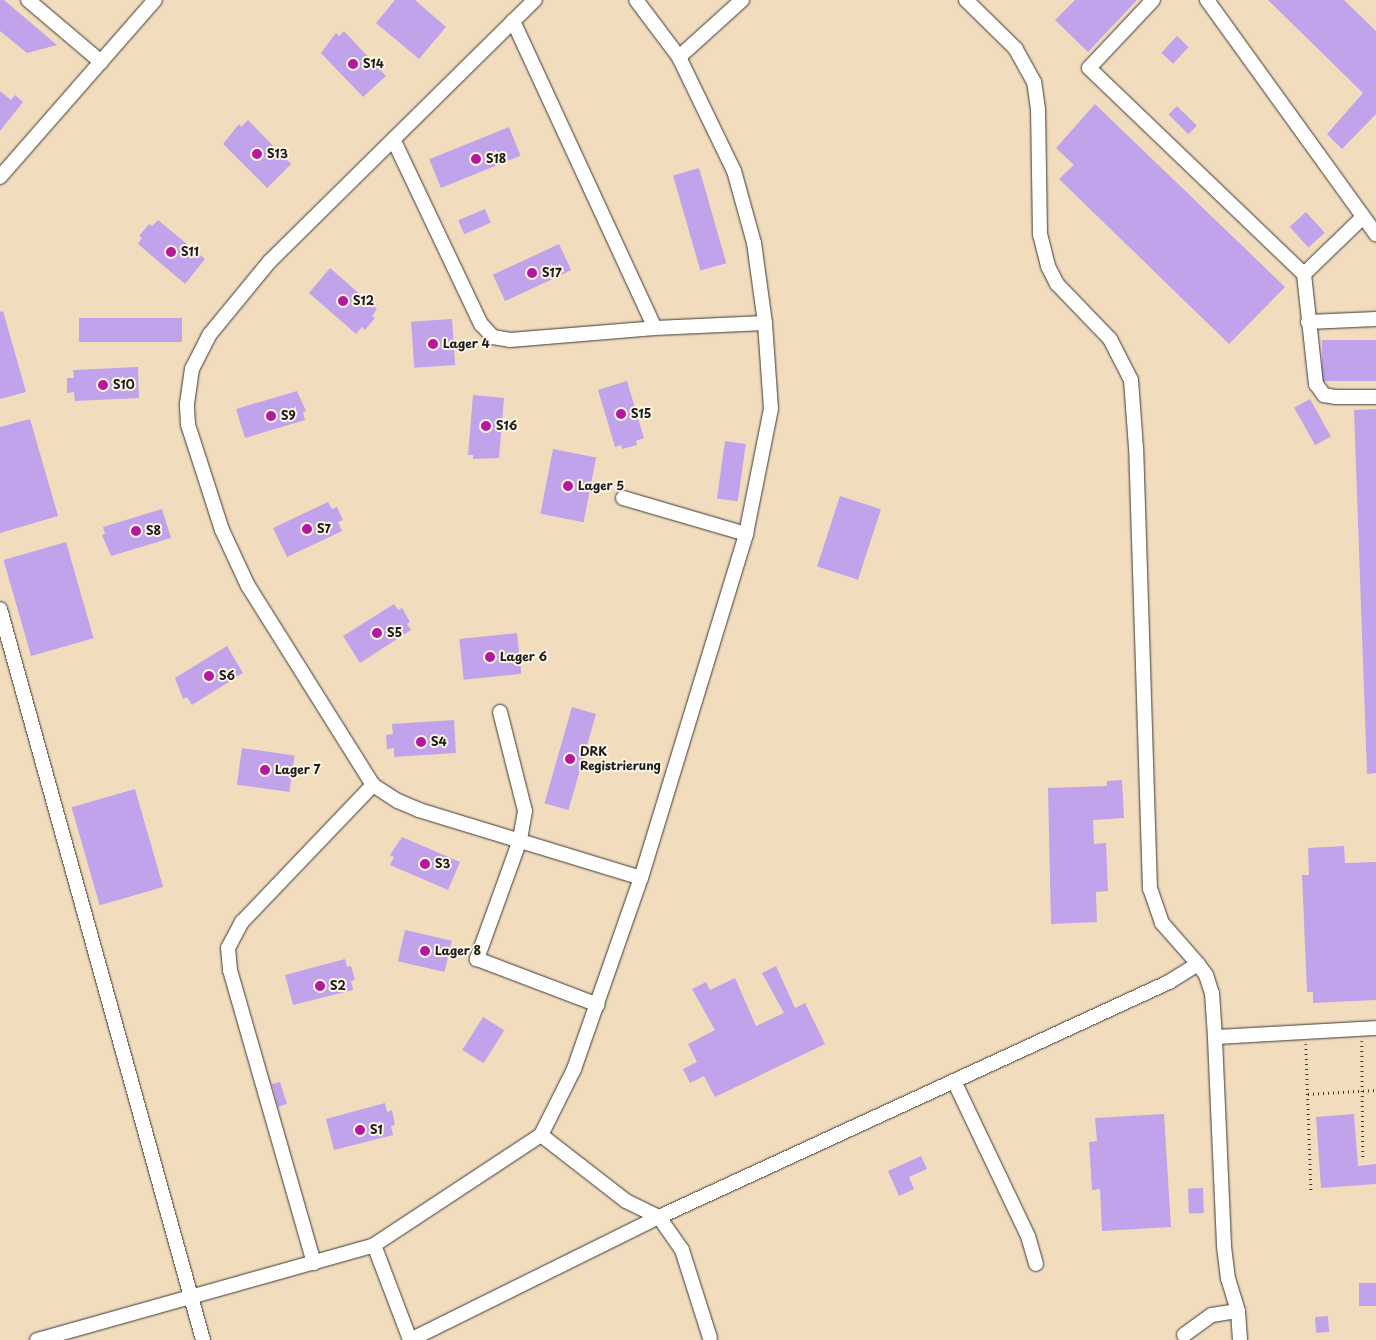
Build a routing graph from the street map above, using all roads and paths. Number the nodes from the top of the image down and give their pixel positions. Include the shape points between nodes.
1 (28, 0) edge
2 (155, 0) edge
3 (535, 0) edge
4 (636, 0) edge
5 (742, 0) edge
6 (966, 0) edge
7 (1153, 0) edge
8 (1207, 0) edge
9 (513, 21) junction
10 (679, 56) junction
11 (101, 62) junction
12 (394, 141) junction
13 (0, 177) edge
14 (1363, 217) junction
15 (1376, 234) edge
16 (1304, 274) junction
17 (1376, 319) edge
18 (1308, 322) junction
19 (765, 323) junction
20 (656, 328) junction
21 (1376, 397) edge
22 (623, 498) dead end
23 (746, 534) junction
24 (0, 609) edge
25 (500, 712) dead end
26 (373, 785) junction
27 (520, 840) junction
28 (641, 878) junction
29 (1198, 964) junction
30 (598, 1005) junction
31 (1376, 1028) edge
32 (1362, 1029) junction
33 (1215, 1030) junction
34 (1306, 1033) junction
35 (954, 1081) junction
36 (1376, 1090) edge
37 (1362, 1091) junction
38 (1308, 1094) junction
39 (541, 1135) junction
40 (1363, 1160) dead end
41 (1312, 1190) dead end
42 (659, 1217) junction
43 (374, 1245) junction
44 (314, 1263) junction
45 (1036, 1264) dead end
46 (189, 1298) junction
47 (1238, 1311) junction
48 (1184, 1335) dead end
49 (710, 1338) dead end
50 (37, 1340) edge
51 (202, 1340) edge
52 (410, 1340) edge
53 (1240, 1340) edge

1 - 11 street
2 - 11 street
3 - 9 street
4 - 10 street
5 - 10 street
6 - 29 street via 1016,49 1034,82 1038,109 1040,235 1048,266 1057,284 1110,339 1131,380 1150,889 1162,923
7 - 16 street via 1089,68
8 - 14 street
9 - 12 street
9 - 20 street
10 - 19 street via 734,171 754,243
11 - 13 street
12 - 20 street via 482,324 493,336 510,340
12 - 26 street via 270,261 210,334 192,369 187,404 188,425 222,530 248,586
14 - 15 street
14 - 16 street
16 - 18 street
17 - 18 street
18 - 21 street via 1316,384 1324,395
19 - 20 street
19 - 23 street via 771,409
22 - 23 street
23 - 28 street
24 - 46 street
25 - 27 street via 525,811
26 - 27 street via 398,802 419,810
26 - 44 street via 242,922 228,948 230,970
27 - 28 street
27 - 30 street via 477,959
28 - 30 street
29 - 33 street via 1212,993
29 - 35 street via 1169,982
30 - 39 street via 574,1069
31 - 32 street
32 - 34 street
32 - 37 path
33 - 34 street
33 - 47 street via 1224,1245 1228,1279
34 - 38 path
35 - 42 street
35 - 45 street via 1028,1236
36 - 37 path
37 - 38 path
37 - 40 path
38 - 41 path
39 - 42 street via 626,1201
39 - 43 street
42 - 49 street via 682,1250
42 - 52 street
43 - 44 street
43 - 52 street
44 - 46 street
46 - 50 street
46 - 51 street
47 - 48 street via 1212,1315
47 - 53 street

